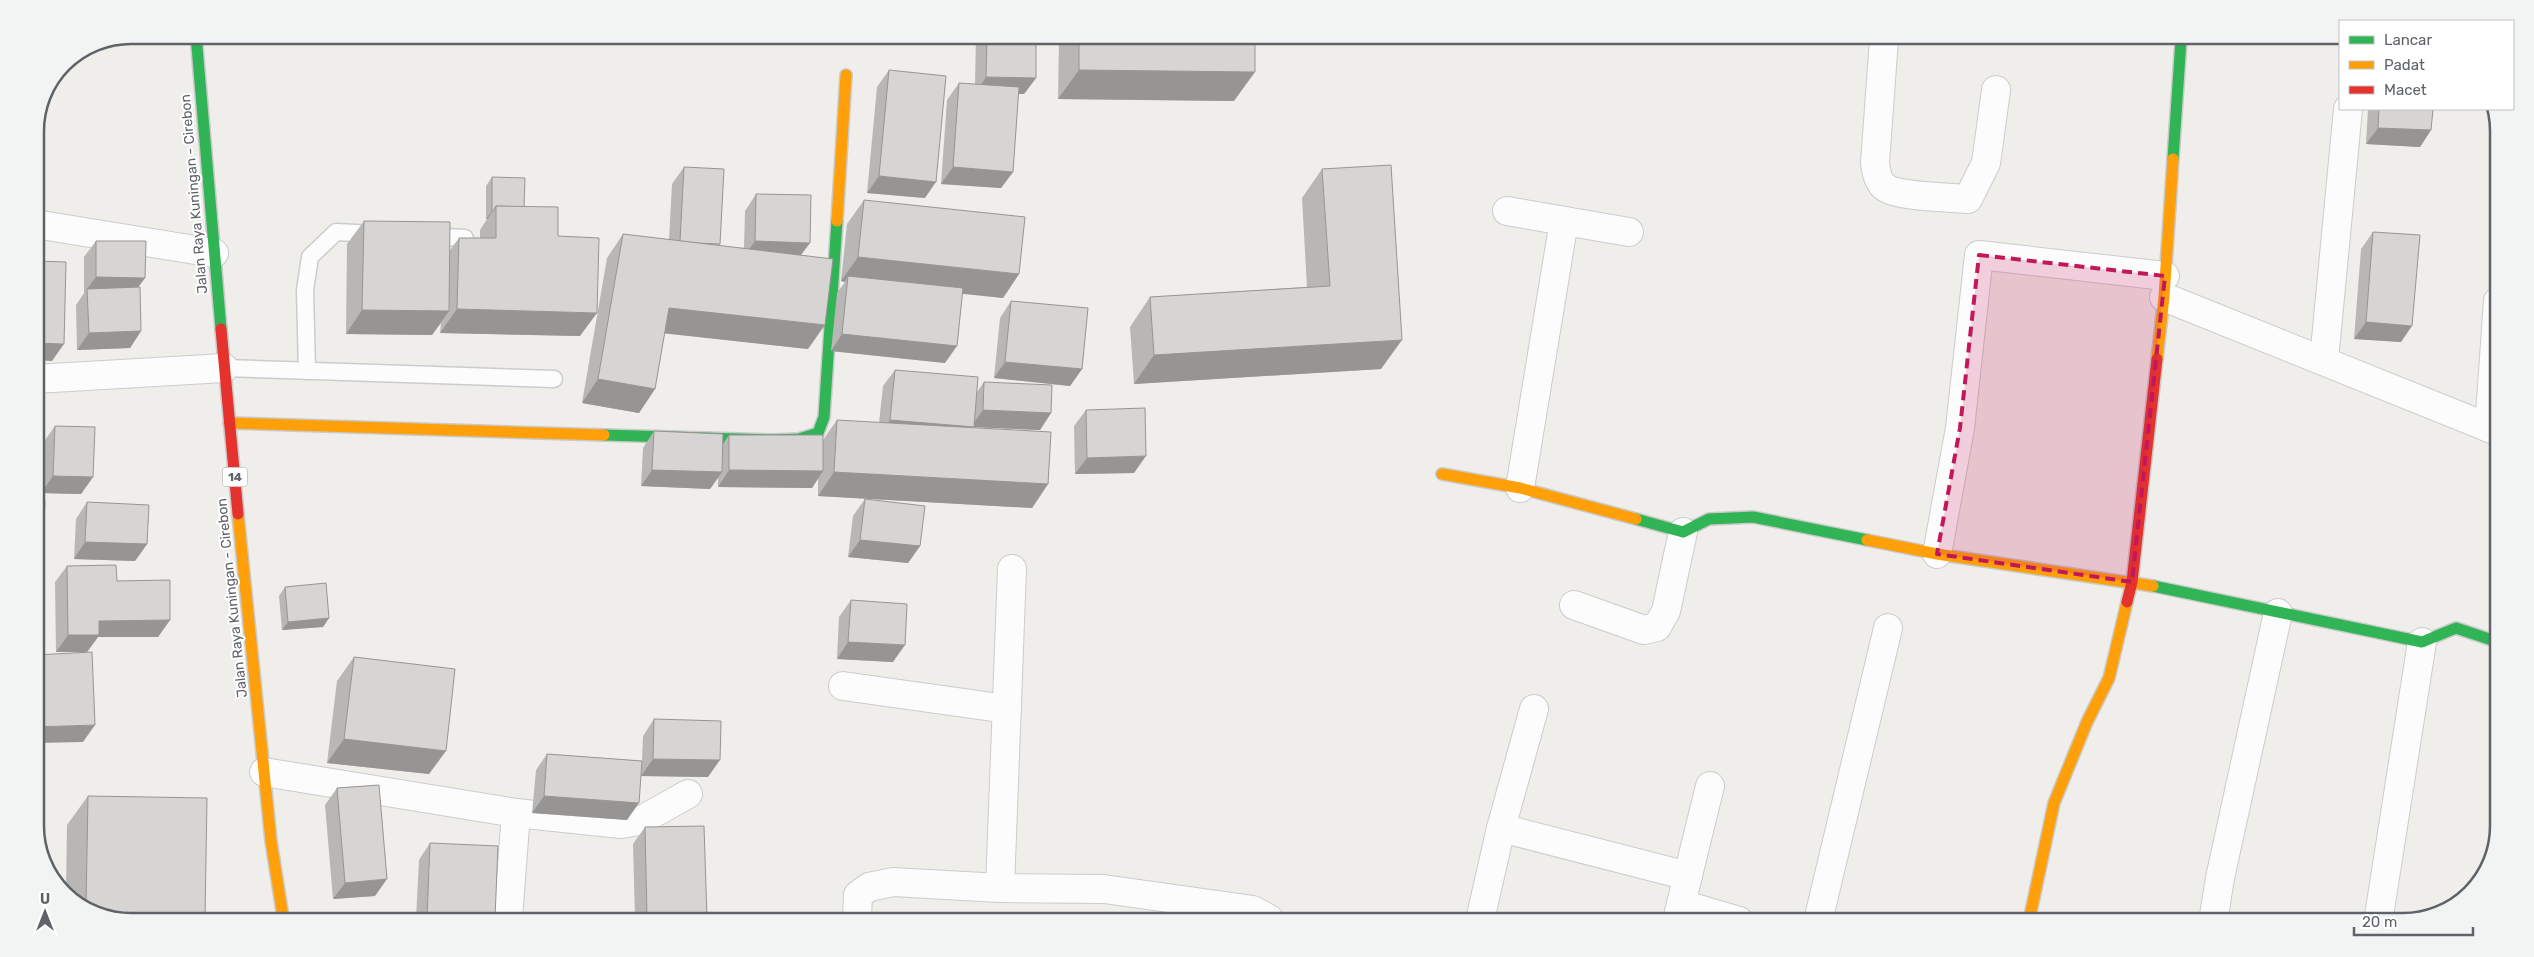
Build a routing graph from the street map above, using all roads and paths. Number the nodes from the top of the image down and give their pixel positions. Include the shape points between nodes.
1 (197, 44) edge
2 (1884, 44) edge
3 (2180, 44) edge
4 (846, 75) dead end
5 (1996, 90) dead end
6 (2348, 110) edge
7 (1508, 211) dead end
8 (1564, 221) junction
9 (44, 225) edge
10 (1629, 232) dead end
11 (396, 235) edge
12 (416, 236) edge
13 (465, 238) edge
14 (214, 253) junction
15 (2165, 286) junction
16 (2324, 360) junction
17 (224, 368) junction
18 (307, 371) junction
19 (44, 378) edge
20 (554, 379) dead end
21 (229, 422) junction
22 (2490, 429) edge
23 (1442, 474) dead end
24 (1520, 488) junction
25 (1683, 532) junction
26 (1937, 554) junction
27 (1012, 568) dead end
28 (2132, 582) junction
29 (1574, 605) dead end
30 (2278, 613) junction
31 (1888, 628) dead end
32 (2490, 639) edge
33 (2422, 642) junction
34 (843, 686) dead end
35 (1007, 709) junction
36 (1534, 709) dead end
37 (264, 772) junction
38 (1710, 786) dead end
39 (688, 794) dead end
40 (516, 812) junction
41 (1501, 828) junction
42 (1688, 876) junction
43 (1000, 888) junction
44 (1679, 912) edge
45 (282, 913) edge
46 (508, 913) edge
47 (857, 913) edge
48 (1258, 913) edge
49 (1482, 913) edge
50 (1820, 913) edge
51 (2031, 913) edge
52 (2215, 913) edge
53 (2379, 913) edge

1 - 14 main road, Jalan Raya Kuningan - Cirebon / 14
2 - 5 street via 1875,164 1885,188 1901,193 1968,199 1986,164
3 - 15 main road
4 - 21 main road via 824,417 816,435 794,439 726,439
6 - 16 street
7 - 8 street
8 - 10 street
8 - 24 street
9 - 14 street
11 - 18 lane via 336,232 310,257 305,290
12 - 13 lane
14 - 17 main road, Jalan Raya Kuningan - Cirebon / 14
15 - 16 street
15 - 26 street via 1979,255 1960,428
15 - 28 main road
16 - 22 street
17 - 18 lane
17 - 19 street
17 - 21 main road, Jalan Raya Kuningan - Cirebon / 14
18 - 20 lane
21 - 37 main road, Jalan Raya Kuningan - Cirebon / 14
23 - 24 main road
24 - 25 main road
25 - 26 main road via 1709,518 1753,517
25 - 29 street via 1666,611 1657,627 1644,630
26 - 28 main road
27 - 35 street
28 - 30 main road
28 - 51 main road via 2109,678 2054,803
30 - 33 main road
30 - 52 street
31 - 50 street
32 - 33 main road via 2456,628
33 - 53 street
34 - 35 street
35 - 43 street
36 - 41 street
37 - 40 street
37 - 45 main road, Jalan Raya Kuningan - Cirebon / 14
38 - 42 street
39 - 40 street via 640,821 621,824
40 - 46 street
41 - 42 street
41 - 49 street
42 - 44 street
43 - 47 street via 893,882 869,887 858,895
43 - 48 street via 1104,889

